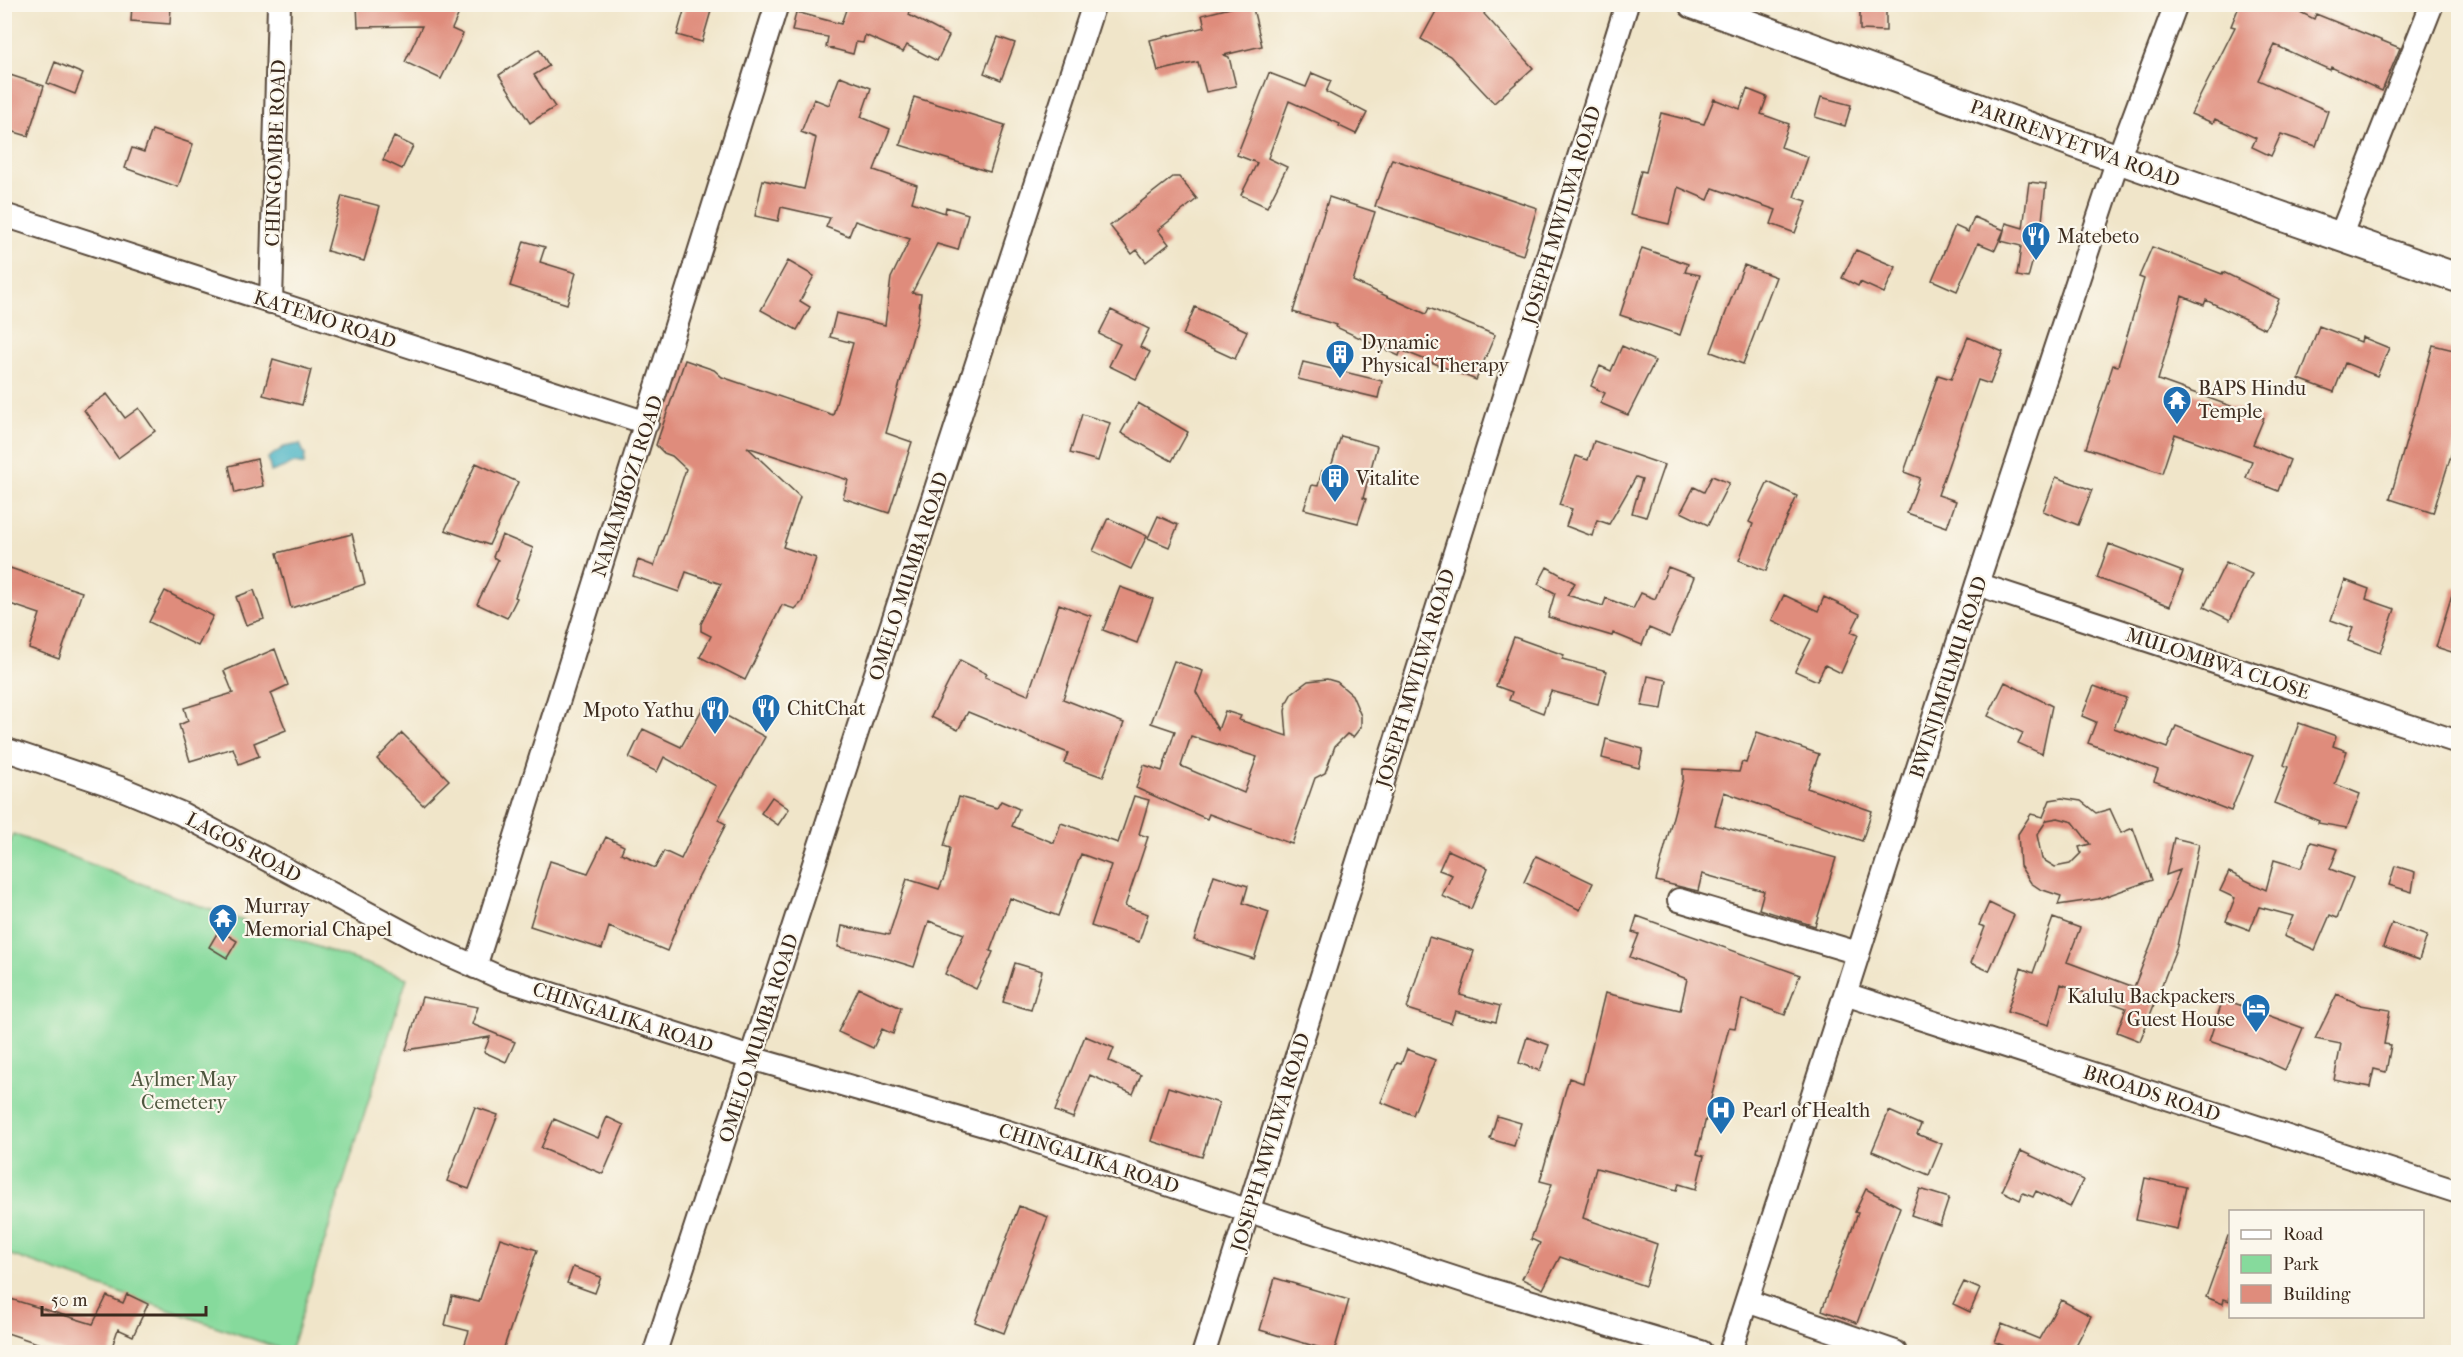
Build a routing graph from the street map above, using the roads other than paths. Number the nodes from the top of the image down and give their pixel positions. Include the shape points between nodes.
1 (279, 4) edge
2 (777, 4) edge
3 (1094, 4) edge
4 (1627, 4) edge
5 (1693, 4) edge
6 (2176, 4) edge
7 (2432, 4) edge
8 (2118, 159) junction
9 (4, 215) edge
10 (2340, 237) junction
11 (2458, 278) edge
12 (271, 302) junction
13 (647, 423) junction
14 (1977, 584) junction
15 (2458, 742) edge
16 (4, 749) edge
17 (1679, 900) dead end
18 (1858, 953) junction
19 (475, 967) junction
20 (1845, 994) junction
21 (751, 1058) junction
22 (2458, 1192) edge
23 (1249, 1209) junction
24 (1747, 1301) junction
25 (655, 1353) edge
26 (1204, 1353) edge
27 (1701, 1353) edge
28 (1730, 1353) edge
29 (1896, 1353) edge

1 - 12 street, CHINGOMBE ROAD
2 - 13 street, NAMAMBOZI ROAD
3 - 21 street, OMELO MUMBA ROAD
4 - 23 street, JOSEPH MWILWA ROAD
5 - 8 main road, PARIRENYETWA ROAD
6 - 8 street, BWINJIMFUMU ROAD
7 - 10 street
8 - 10 main road, PARIRENYETWA ROAD
8 - 14 street, BWINJIMFUMU ROAD
9 - 12 street, KATEMO ROAD
10 - 11 main road, PARIRENYETWA ROAD
12 - 13 street, KATEMO ROAD
13 - 19 street, NAMAMBOZI ROAD
14 - 15 street, MULOMBWA CLOSE
14 - 18 street, BWINJIMFUMU ROAD
16 - 19 street, LAGOS ROAD via 180,813
17 - 18 street
18 - 20 street, BWINJIMFUMU ROAD
19 - 21 street, CHINGALIKA ROAD
20 - 22 street, BROADS ROAD
20 - 24 street, BWINJIMFUMU ROAD
21 - 23 street, CHINGALIKA ROAD via 1008,1132
21 - 25 street, OMELO MUMBA ROAD
23 - 26 street, JOSEPH MWILWA ROAD
23 - 27 street, CHINGALIKA ROAD via 1488,1289
24 - 28 street, BWINJIMFUMU ROAD
24 - 29 street

